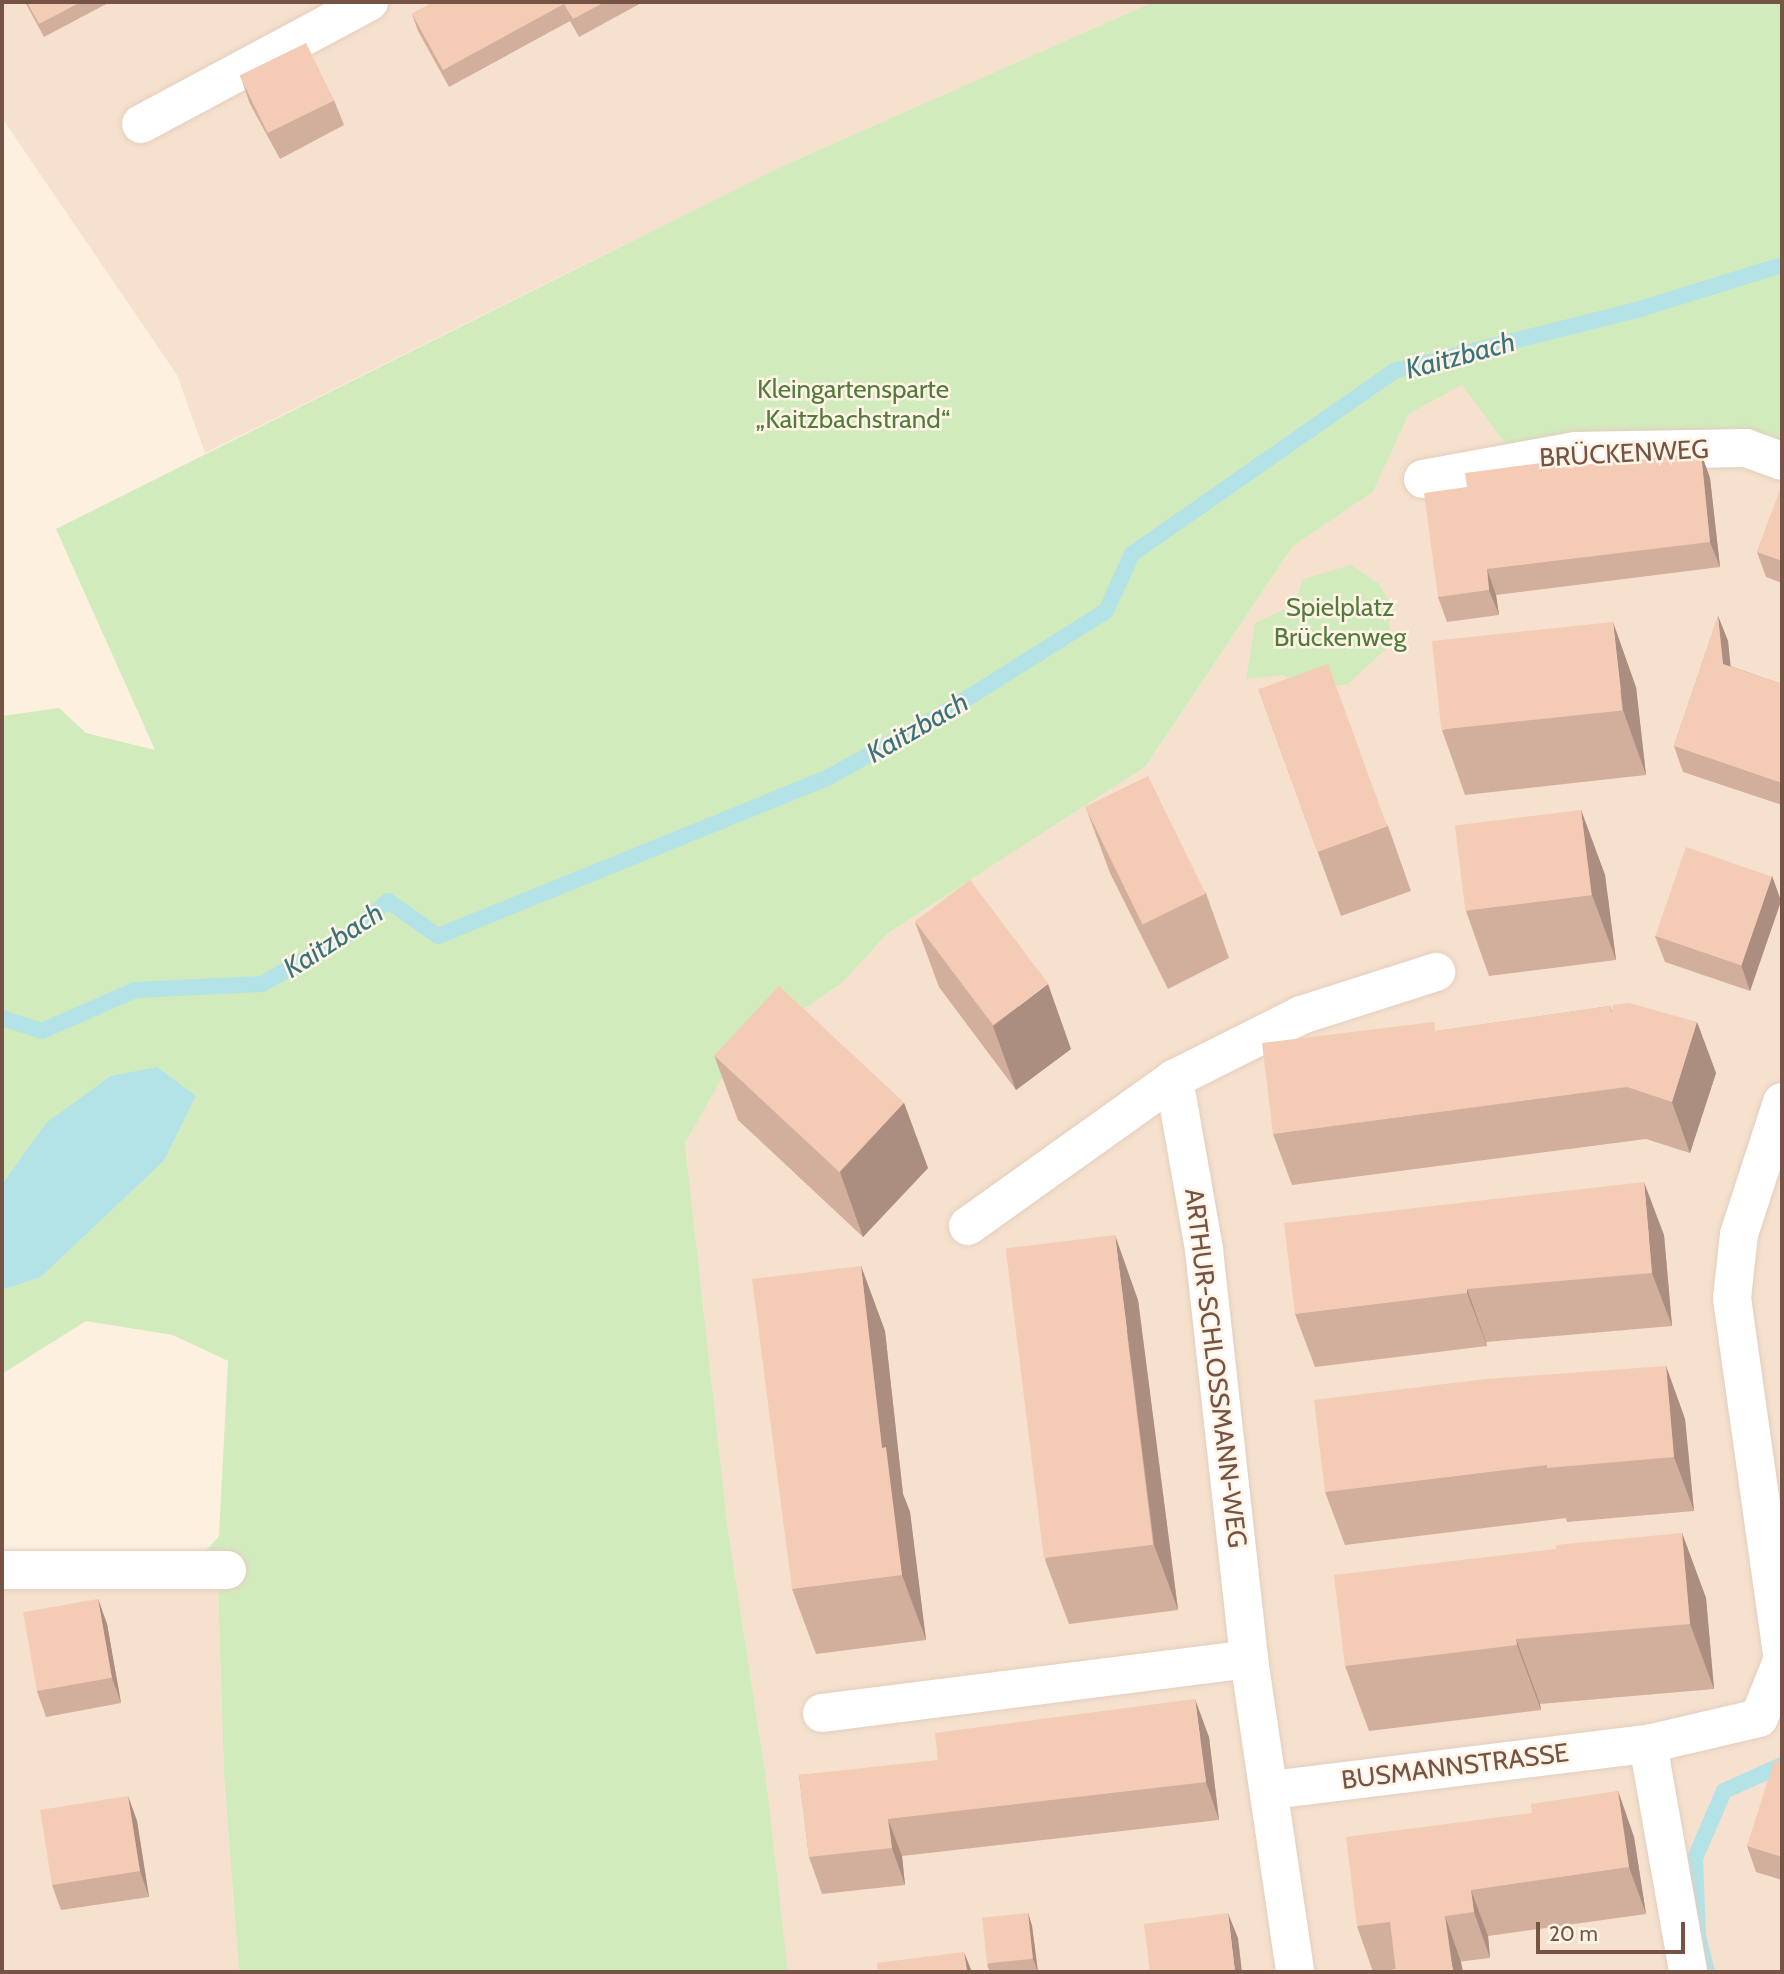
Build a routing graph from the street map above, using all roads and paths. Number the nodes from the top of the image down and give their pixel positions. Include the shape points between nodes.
1 (369, 2) edge
2 (141, 124) dead end
3 (1782, 461) edge
4 (1423, 479) dead end
5 (1436, 972) dead end
6 (1174, 1079) junction
7 (1782, 1102) edge
8 (968, 1226) dead end
9 (2, 1570) edge
10 (227, 1570) dead end
11 (1782, 1652) edge
12 (1249, 1658) junction
13 (1782, 1661) edge
14 (822, 1713) dead end
15 (1648, 1744) junction
16 (1271, 1790) junction
17 (1295, 1972) edge
18 (1688, 1972) edge

1 - 2 street
3 - 4 street, BRÜCKENWEG via 1746,448 1575,451
5 - 6 street via 1301,1015
6 - 8 street
6 - 12 street, ARTHUR-SCHLOSSMANN-WEG via 1204,1250
7 - 11 street via 1739,1234 1732,1298
9 - 10 street
12 - 14 street
12 - 16 street, ARTHUR-SCHLOSSMANN-WEG
13 - 15 street, BUSMANNSTRASSE via 1759,1717
15 - 16 street, BUSMANNSTRASSE
15 - 18 street
16 - 17 street

